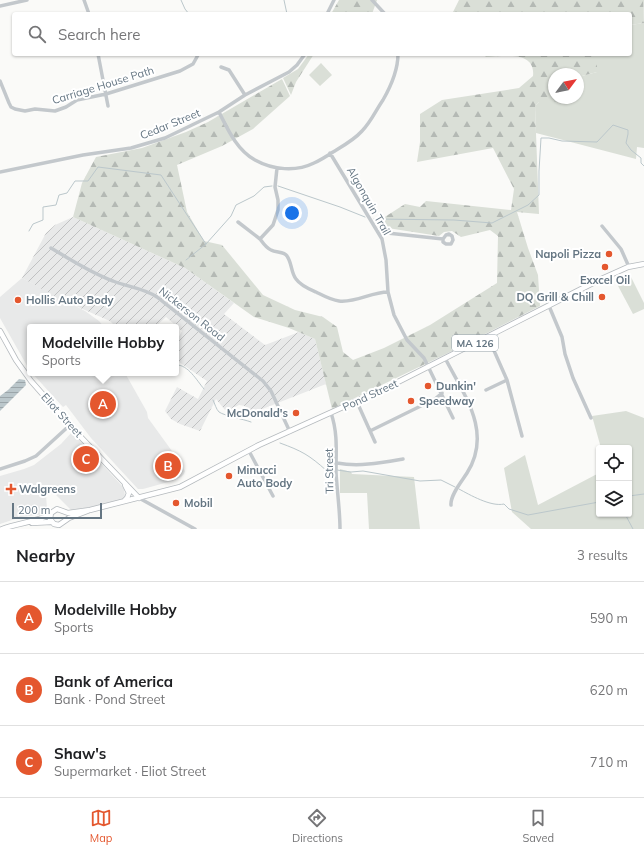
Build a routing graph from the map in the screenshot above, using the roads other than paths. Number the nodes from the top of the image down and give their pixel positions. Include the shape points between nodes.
1 (27, 0) edge
2 (84, 0) edge
3 (334, 0) edge
4 (372, 0) edge
5 (0, 6) edge
6 (88, 12) edge
7 (328, 12) edge
8 (383, 12) edge
9 (98, 56) edge
10 (197, 56) edge
11 (304, 56) edge
12 (398, 56) edge
13 (221, 67) dead end
14 (0, 81) edge
15 (106, 94) junction
16 (245, 95) junction
17 (108, 106) dead end
18 (219, 112) junction
19 (330, 153) junction
20 (277, 168) junction
21 (0, 172) edge
22 (238, 222) dead end
23 (602, 226) dead end
24 (378, 232) junction
25 (260, 239) junction
26 (443, 239) dead end
27 (51, 248) dead end
28 (644, 264) edge
29 (628, 267) junction
30 (388, 292) junction
31 (549, 306) junction
32 (0, 331) edge
33 (488, 337) junction
34 (445, 358) junction
35 (429, 366) junction
36 (27, 376) edge
37 (27, 376) edge
38 (507, 380) junction
39 (486, 390) dead end
40 (442, 393) junction
41 (357, 402) junction
42 (331, 413) junction
43 (453, 418) dead end
44 (591, 418) dead end
45 (70, 425) junction
46 (370, 431) junction
47 (290, 432) junction
48 (522, 436) dead end
49 (375, 442) dead end
50 (249, 451) junction
51 (403, 459) dead end
52 (337, 463) junction
53 (0, 469) edge
54 (123, 481) junction
55 (273, 496) dead end
56 (139, 498) junction
57 (122, 502) junction
58 (451, 505) dead end
59 (90, 510) junction
60 (63, 512) junction
61 (50, 515) junction
62 (23, 523) junction
63 (63, 524) edge
64 (54, 525) edge
65 (2, 529) edge
66 (195, 529) edge
67 (340, 529) edge

1 - 5 street
2 - 6 street
3 - 7 street
4 - 8 street
9 - 15 street
10 - 15 street, Carriage House Path via 193,64 180,71
11 - 16 street, Cedar Street via 290,72
12 - 19 street via 391,85 370,121 353,139
13 - 16 street via 229,70
14 - 15 street, Carriage House Path via 11,107 21,111 55,111 77,100
15 - 17 street
16 - 18 street, Cedar Street
18 - 20 street via 242,150 257,161
18 - 21 street, Cedar Street via 171,136 142,146
19 - 20 street via 306,166
19 - 24 street, Algonquin Trail
20 - 25 street via 275,187 278,210 273,225
22 - 25 street
23 - 29 street via 621,249
24 - 26 street
24 - 30 street, Algonquin Trail via 385,251
25 - 30 street via 269,249 288,257 294,277 299,283 331,299 350,300
27 - 47 street, Nickerson Road via 80,266 112,281 147,291 157,297 263,381 271,391
28 - 29 main road, Pond Street / MA 126
29 - 31 main road, Pond Street / MA 126
30 - 35 street, Algonquin Trail via 394,315 407,340
31 - 33 main road, Pond Street / MA 126
31 - 44 street via 562,337 575,383
32 - 36 main road, Eliot Street
33 - 34 main road, Pond Street / MA 126
33 - 38 street
34 - 35 main road, Pond Street / MA 126
34 - 58 street via 475,417 478,444 470,468 454,494
35 - 40 street, Algonquin Trail
35 - 41 main road, Pond Street / MA 126
37 - 45 main road, Eliot Street
38 - 39 street
38 - 48 street
40 - 43 street, Algonquin Trail
40 - 46 street via 435,399
41 - 42 main road, Pond Street / MA 126
41 - 46 street
42 - 47 main road, Pond Street / MA 126
42 - 52 street, Tri Street via 336,432
45 - 53 street via 36,456
45 - 54 main road, Eliot Street
46 - 49 street
47 - 50 main road, Pond Street / MA 126
50 - 55 street
50 - 56 main road, Pond Street / MA 126 via 180,487
51 - 52 street via 366,465
52 - 67 street, Tri Street
54 - 56 main road, Eliot Street
54 - 57 main road via 129,493
56 - 57 main road, Pond Street / MA 126
56 - 66 street, Eliot Street
57 - 59 main road, Pond Street / MA 126
59 - 60 main road, Pond Street / MA 126
59 - 63 main road, Pond Street / MA 126
60 - 61 main road, MA 126 via 59,509 54,510
60 - 63 main road
61 - 62 main road, MA 126
61 - 64 main road
62 - 64 main road, MA 126
62 - 65 main road, MA 126
63 - 64 main road, MA 126

